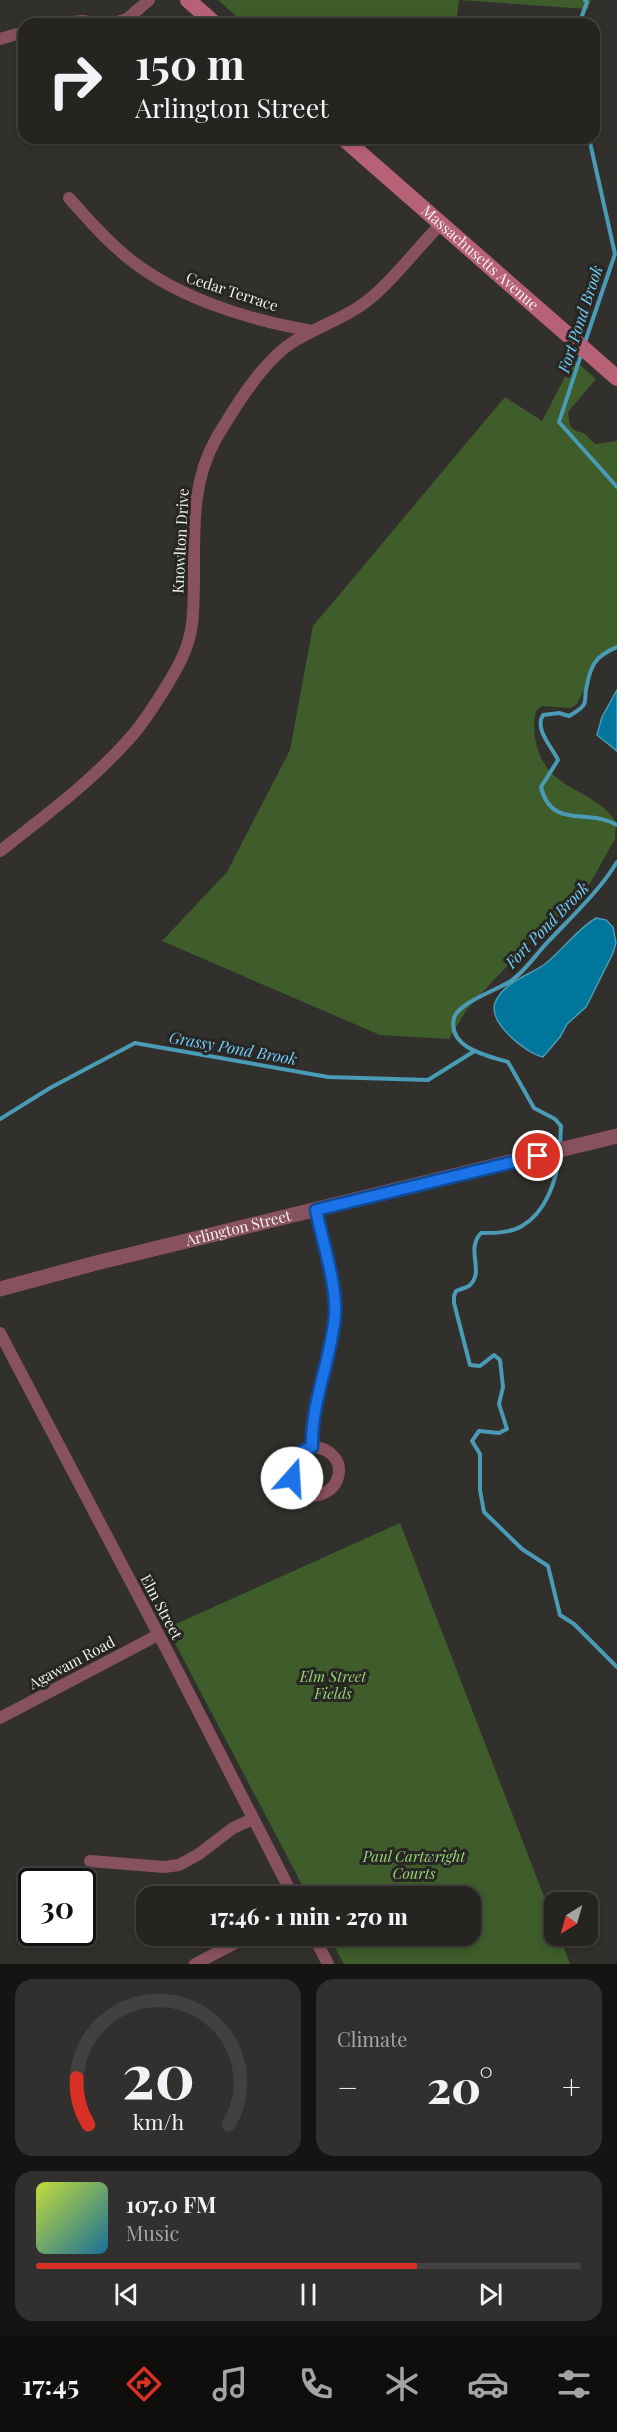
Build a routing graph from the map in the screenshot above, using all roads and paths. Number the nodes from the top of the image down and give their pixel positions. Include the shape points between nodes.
1 (149, 0) edge
2 (188, 0) edge
3 (129, 18) edge
4 (202, 18) edge
5 (18, 34) edge
6 (0, 39) edge
7 (350, 144) edge
8 (69, 198) dead end
9 (440, 225) junction
10 (313, 331) junction
11 (617, 378) edge
12 (0, 851) edge
13 (617, 1136) edge
14 (316, 1210) junction
15 (0, 1289) edge
16 (0, 1333) edge
17 (312, 1447) dead end
18 (158, 1635) junction
19 (0, 1718) edge
20 (253, 1818) junction
21 (90, 1861) dead end
22 (288, 1886) edge
23 (230, 1946) edge
24 (319, 1946) edge
25 (195, 1964) edge
26 (328, 1964) edge

1 - 3 street
2 - 4 main road
5 - 6 street
7 - 9 main road, Massachusetts Avenue
8 - 10 street, Cedar Terrace via 120,252 176,290
9 - 10 street, Knowlton Drive via 372,297
9 - 11 main road, Massachusetts Avenue
10 - 12 street, Knowlton Drive via 290,343 255,381 216,439 201,474 196,498 192,624 182,662 132,737 56,807
13 - 14 street, Arlington Street
14 - 15 street, Arlington Street
14 - 17 street via 335,1313
16 - 18 street, Elm Street
18 - 19 street, Agawam Road
18 - 20 street, Elm Street
20 - 21 street via 179,1865
20 - 22 street, Elm Street
23 - 25 street
24 - 26 street

